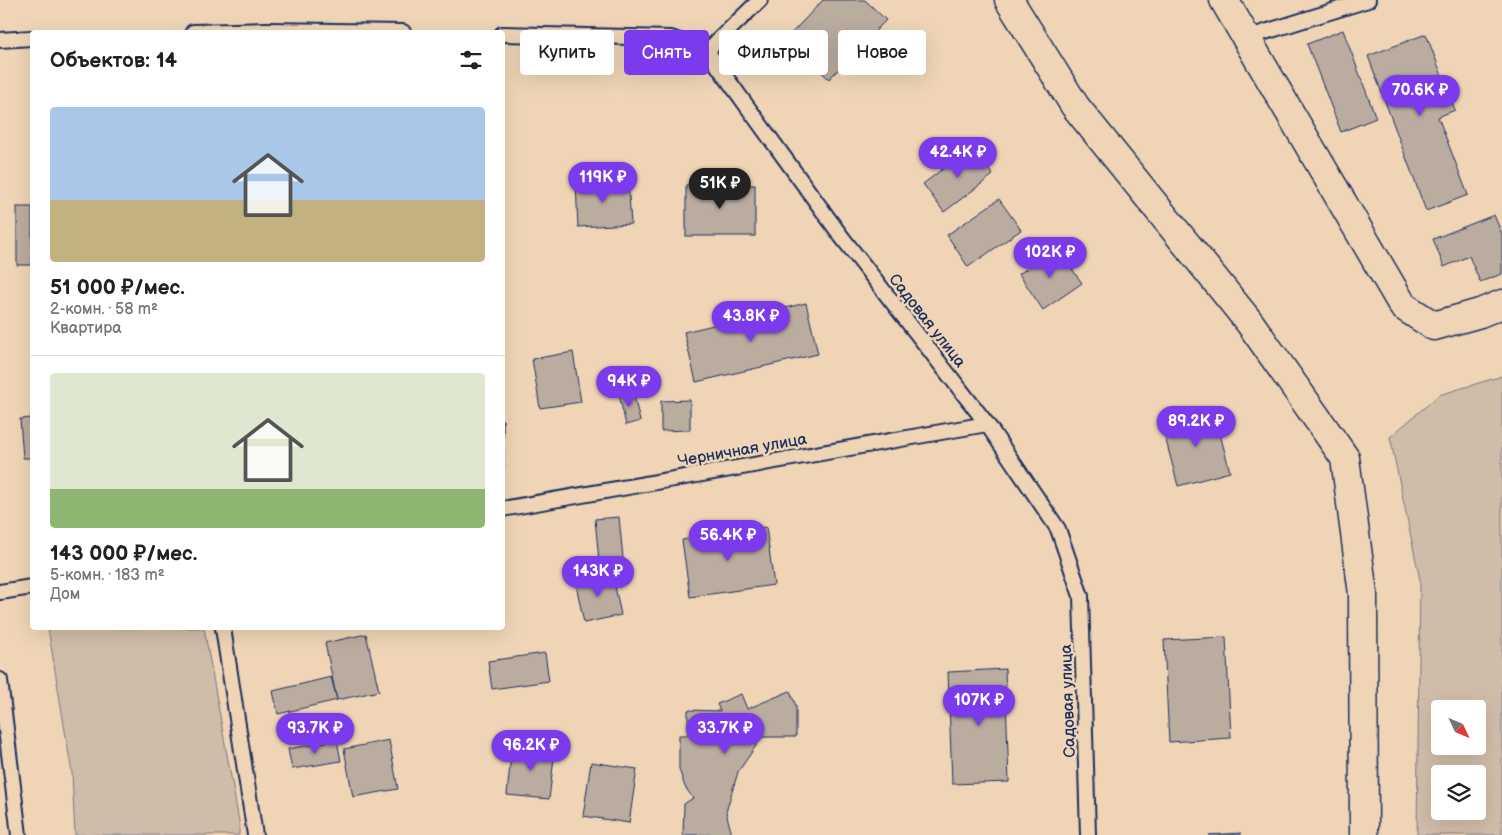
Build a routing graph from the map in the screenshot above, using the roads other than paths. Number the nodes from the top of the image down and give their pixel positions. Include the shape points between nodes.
1 (760, 0) edge
2 (1009, 0) edge
3 (1224, 0) edge
4 (1368, 0) edge
5 (505, 34) edge
6 (624, 37) edge
7 (30, 38) edge
8 (1246, 38) junction
9 (0, 40) edge
10 (709, 49) edge
11 (709, 54) edge
12 (1502, 304) edge
13 (987, 424) junction
14 (505, 508) edge
15 (30, 587) edge
16 (0, 592) edge
17 (223, 630) edge
18 (0, 680) edge
19 (19, 835) edge
20 (255, 835) edge
21 (1088, 835) edge
22 (1364, 835) edge

1 - 10 lane
2 - 22 street via 1074,106 1250,323 1345,458 1363,594
3 - 8 street
4 - 8 lane
5 - 6 lane
7 - 9 lane
8 - 12 street via 1403,306 1434,326
11 - 13 lane, Садовая улица via 841,236
13 - 14 lane, Черничная улица
13 - 21 lane, Садовая улица via 1058,529 1081,596
15 - 16 lane
17 - 20 lane
18 - 19 lane

